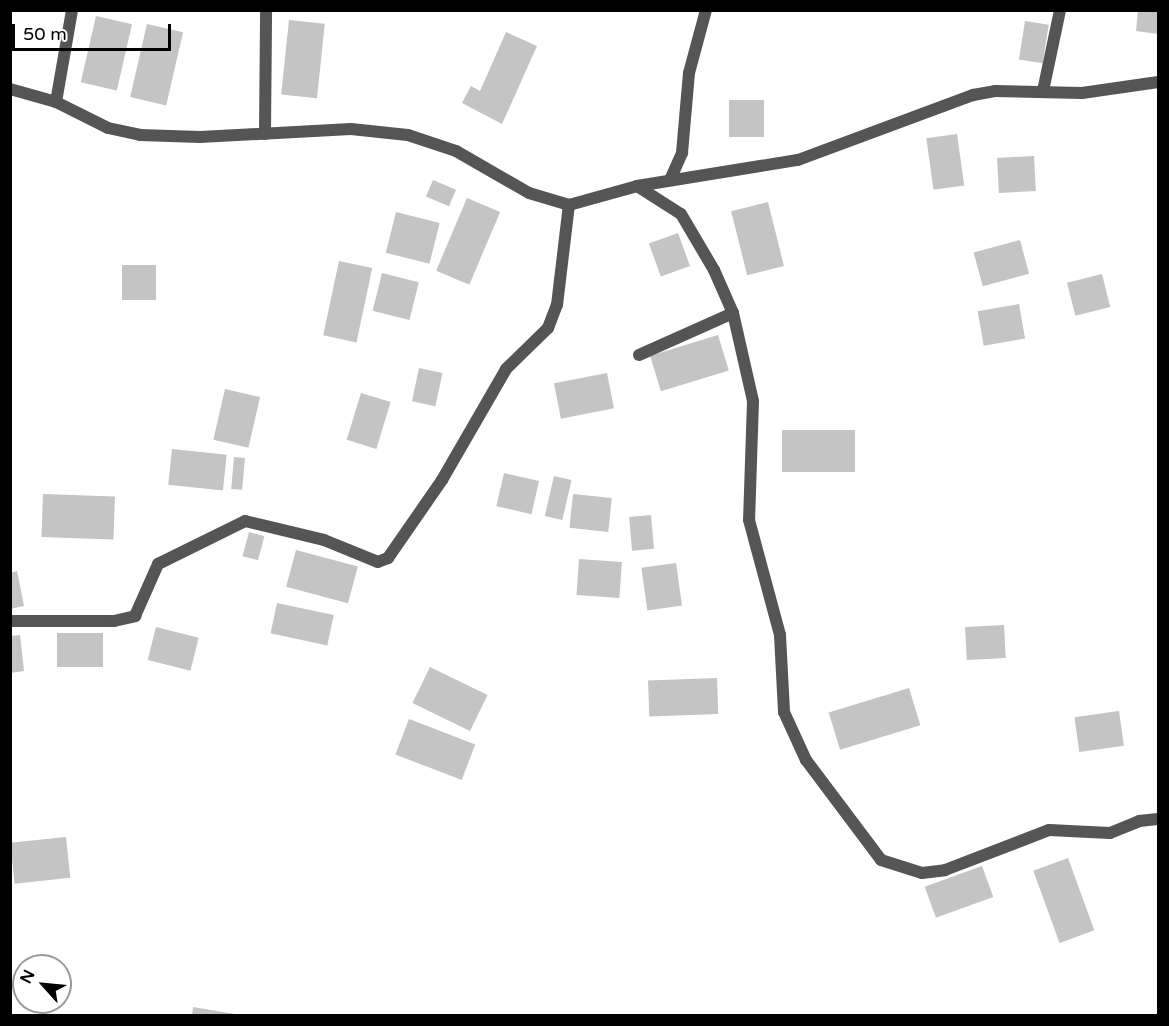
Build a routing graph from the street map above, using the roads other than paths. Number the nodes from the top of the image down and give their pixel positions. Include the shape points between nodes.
1 (72, 10) edge
2 (266, 10) edge
3 (706, 10) edge
4 (1060, 10) edge
5 (1158, 82) edge
6 (10, 89) edge
7 (1043, 91) junction
8 (56, 102) junction
9 (265, 134) junction
10 (670, 180) junction
11 (637, 186) junction
12 (569, 206) junction
13 (733, 313) junction
14 (639, 355) dead end
15 (10, 621) edge
16 (1158, 819) edge

1 - 8 street
2 - 9 street
3 - 10 street via 689,73 682,153
4 - 7 street
5 - 7 street via 1082,93
6 - 8 street
7 - 10 street via 973,95 798,160
8 - 9 street via 108,128 140,135
9 - 12 street via 351,129 408,135 456,151 529,193
10 - 11 street
11 - 12 street
11 - 13 street via 681,214 714,270
12 - 15 street via 557,305 548,328 506,369 442,480 388,558 378,562 324,540 244,521 158,564 135,616 114,621
13 - 14 street
13 - 16 street via 753,401 749,520 780,635 784,712 806,760 881,860 922,873 933,872 1049,830 1110,833

